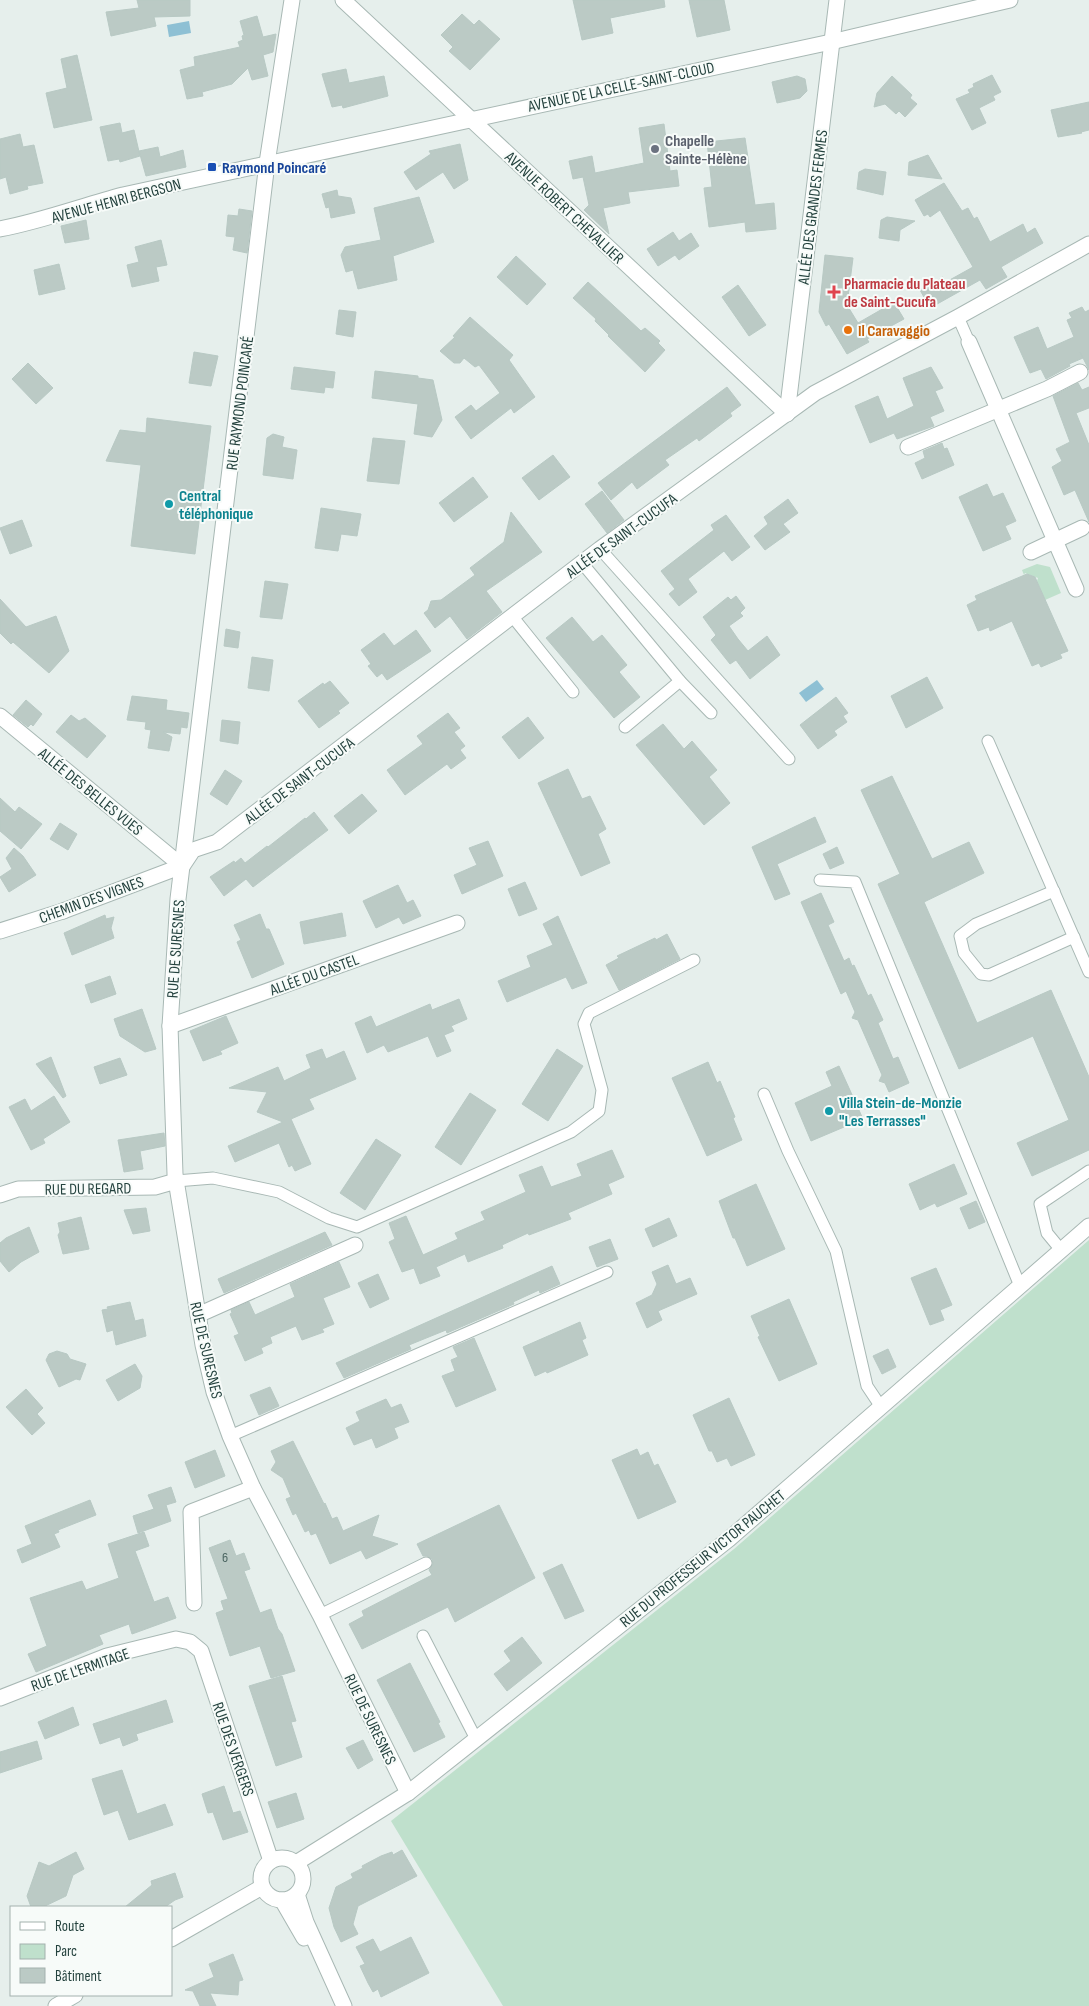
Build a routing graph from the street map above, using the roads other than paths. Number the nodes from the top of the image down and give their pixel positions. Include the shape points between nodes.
1 (292, 0) edge
2 (343, 0) edge
3 (837, 0) edge
4 (1010, 0) edge
5 (832, 42) junction
6 (470, 119) junction
7 (267, 163) junction
8 (231, 171) joint
9 (0, 229) edge
10 (1089, 244) edge
11 (958, 318) junction
12 (969, 342) joint
13 (1080, 372) dead end
14 (998, 409) junction
15 (787, 414) junction
16 (908, 447) dead end
17 (1082, 528) dead end
18 (1055, 541) junction
19 (600, 549) junction
20 (1030, 552) dead end
21 (582, 563) junction
22 (1076, 589) dead end
23 (512, 616) junction
24 (680, 681) junction
25 (573, 692) dead end
26 (711, 713) dead end
27 (0, 716) edge
28 (625, 727) dead end
29 (988, 741) dead end
30 (789, 758) dead end
31 (182, 866) junction
32 (820, 880) dead end
33 (1054, 891) junction
34 (457, 923) dead end
35 (0, 931) edge
36 (1074, 937) junction
37 (694, 960) dead end
38 (1089, 972) edge
39 (170, 1026) junction
40 (764, 1094) dead end
41 (1089, 1171) edge
42 (176, 1181) junction
43 (0, 1195) edge
44 (1089, 1226) edge
45 (356, 1245) dead end
46 (1061, 1250) junction
47 (607, 1272) dead end
48 (1020, 1286) junction
49 (198, 1315) junction
50 (881, 1407) junction
51 (230, 1436) junction
52 (253, 1488) junction
53 (426, 1562) dead end
54 (194, 1603) dead end
55 (320, 1615) junction
56 (423, 1636) dead end
57 (190, 1642) joint
58 (0, 1698) edge
59 (476, 1739) junction
60 (408, 1793) junction
61 (271, 1861) junction
62 (296, 1863) junction
63 (262, 1887) junction
64 (297, 1894) junction
65 (282, 1900) junction
66 (172, 1938) edge
67 (73, 1996) edge
68 (56, 2006) edge
69 (343, 2006) edge

1 - 7 street, RUE RAYMOND POINCARÉ
2 - 6 street, AVENUE ROBERT CHEVALLIER
3 - 5 street, ALLÉE DES GRANDES FERMES
4 - 5 street, AVENUE DE LA CELLE-SAINT-CLOUD
5 - 6 street, AVENUE DE LA CELLE-SAINT-CLOUD
5 - 15 street, ALLÉE DES GRANDES FERMES
6 - 7 street, AVENUE DE LA CELLE-SAINT-CLOUD
6 - 15 street, AVENUE ROBERT CHEVALLIER
7 - 8 street, AVENUE DE LA CELLE-SAINT-CLOUD
7 - 31 street, RUE RAYMOND POINCARÉ
8 - 9 street, AVENUE HENRI BERGSON via 123,195 53,217
10 - 11 street, ALLÉE DE SAINT-CUCUFA
11 - 12 lane
11 - 15 street, ALLÉE DE SAINT-CUCUFA via 815,393
12 - 14 street
13 - 14 street
14 - 16 street
14 - 18 street
15 - 19 street, ALLÉE DE SAINT-CUCUFA
17 - 18 street
18 - 20 street
18 - 22 street
19 - 21 street, ALLÉE DE SAINT-CUCUFA
19 - 30 lane
21 - 23 street, ALLÉE DE SAINT-CUCUFA
21 - 24 lane
23 - 25 lane
23 - 31 street, ALLÉE DE SAINT-CUCUFA via 217,842 193,850
24 - 26 lane
24 - 28 lane
27 - 31 street, ALLÉE DES BELLES VUES
29 - 33 lane
31 - 35 street, CHEMIN DES VIGNES
31 - 39 street, RUE DE SURESNES
32 - 48 lane via 855,882
33 - 36 lane
33 - 36 lane via 976,924 960,936 964,953 981,974 990,975
34 - 39 street, ALLÉE DU CASTEL
36 - 38 lane
37 - 42 lane via 589,1012 584,1024 602,1090 599,1111 571,1132 358,1227 329,1218 279,1192 213,1178
39 - 42 street, RUE DE SURESNES
40 - 50 lane via 836,1251 868,1386
41 - 46 lane via 1040,1204 1047,1233
42 - 43 street, RUE DU REGARD via 155,1187 18,1189
42 - 49 street, RUE DE SURESNES
44 - 46 street, RUE DU PROFESSEUR VICTOR PAUCHET
45 - 49 street
46 - 48 street, RUE DU PROFESSEUR VICTOR PAUCHET
47 - 51 lane
48 - 50 street, RUE DU PROFESSEUR VICTOR PAUCHET
49 - 51 street, RUE DE SURESNES via 214,1392
50 - 59 street, RUE DU PROFESSEUR VICTOR PAUCHET via 729,1539
51 - 52 street, RUE DE SURESNES
52 - 54 street via 191,1512
52 - 55 street, RUE DE SURESNES
53 - 55 lane
55 - 60 street, RUE DE SURESNES
56 - 59 lane
57 - 58 street, RUE DE L'ERMITAGE via 176,1640 107,1656
57 - 61 street, RUE DES VERGERS via 201,1651
59 - 60 street, RUE DU PROFESSEUR VICTOR PAUCHET
60 - 62 street, RUE DU PROFESSEUR VICTOR PAUCHET
61 - 62 street via 282,1858
61 - 63 street via 262,1872
62 - 64 street via 303,1876
63 - 65 street via 272,1898
63 - 66 street
64 - 65 street
64 - 69 street
65 - 69 street
67 - 68 street

